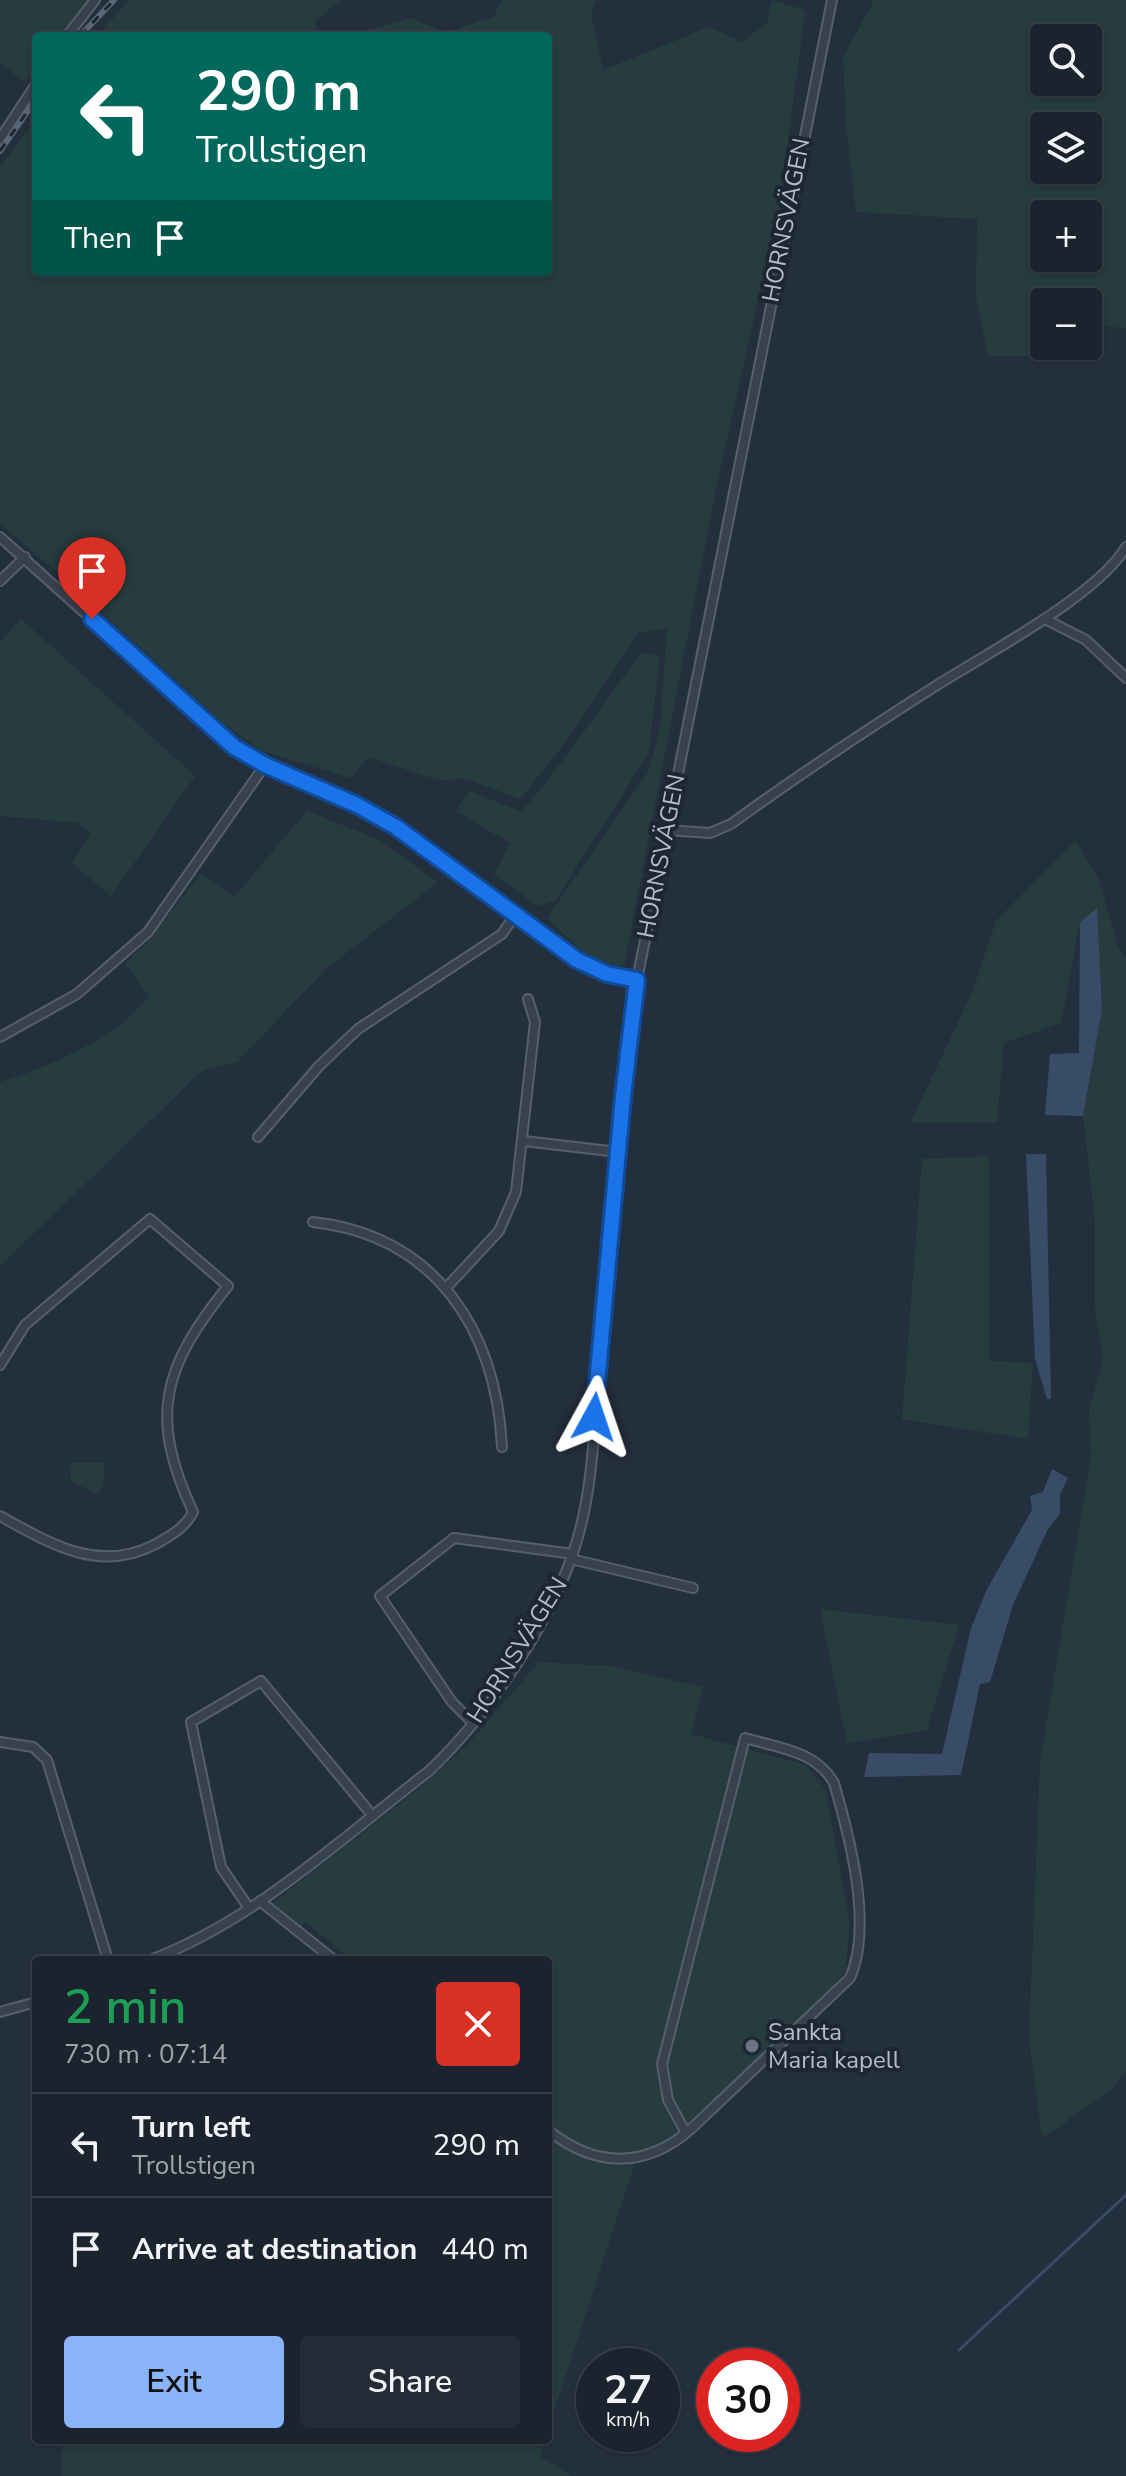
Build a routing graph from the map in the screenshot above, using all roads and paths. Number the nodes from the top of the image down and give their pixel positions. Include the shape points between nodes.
1 (95, 0) edge
2 (832, 0) edge
3 (70, 32) edge
4 (32, 90) edge
5 (0, 139) edge
6 (0, 537) edge
7 (1126, 547) edge
8 (25, 557) junction
9 (0, 581) edge
10 (1045, 619) junction
11 (1126, 678) edge
12 (265, 765) junction
13 (665, 830) junction
14 (515, 915) junction
15 (637, 980) junction
16 (528, 999) dead end
17 (0, 1037) edge
18 (258, 1137) dead end
19 (524, 1141) junction
20 (618, 1152) junction
21 (313, 1222) dead end
22 (446, 1288) junction
23 (0, 1365) edge
24 (502, 1447) dead end
25 (0, 1516) edge
26 (572, 1556) junction
27 (693, 1588) dead end
28 (473, 1723) junction
29 (0, 1742) edge
30 (372, 1815) junction
31 (260, 1901) junction
32 (249, 1908) junction
33 (107, 1956) edge
34 (160, 1956) edge
35 (329, 1956) edge
36 (32, 2003) edge
37 (0, 2012) edge
38 (552, 2132) edge
39 (686, 2133) junction

1 - 3 street
2 - 13 street, HORNSVÄGEN
4 - 5 street
6 - 8 street
7 - 10 street via 1090,585
8 - 9 street
8 - 12 street via 234,747
10 - 11 street via 1086,640
10 - 13 street via 892,714 720,831
12 - 14 street via 334,793 396,827
12 - 17 street via 148,932 77,994
13 - 15 street, HORNSVÄGEN
14 - 15 street via 591,967
14 - 18 street via 502,934 358,1029
15 - 20 street, HORNSVÄGEN
16 - 19 street via 535,1022
19 - 20 street
19 - 22 street via 516,1192 499,1231
20 - 26 street, HORNSVÄGEN via 594,1417
21 - 22 street via 367,1232 410,1256
22 - 24 street via 488,1360 500,1406
23 - 25 street via 14,1339 40,1311 150,1219 228,1286 190,1336 171,1384 168,1438 193,1512 190,1519 147,1549 110,1558 71,1552
26 - 27 street
26 - 28 street, HORNSVÄGEN via 544,1614
26 - 28 street via 454,1538 380,1596 452,1702
28 - 30 street, HORNSVÄGEN via 429,1771
29 - 33 street via 33,1747 47,1760
30 - 31 street, HORNSVÄGEN
30 - 32 street via 261,1681 191,1722 221,1867
31 - 32 street, HORNSVÄGEN
31 - 35 street
32 - 34 street, HORNSVÄGEN
36 - 37 street
38 - 39 street via 590,2156 619,2159 652,2152
39 - 39 street via 850,1978 860,1952 862,1920 834,1783 810,1757 745,1738 662,2064 668,2100

